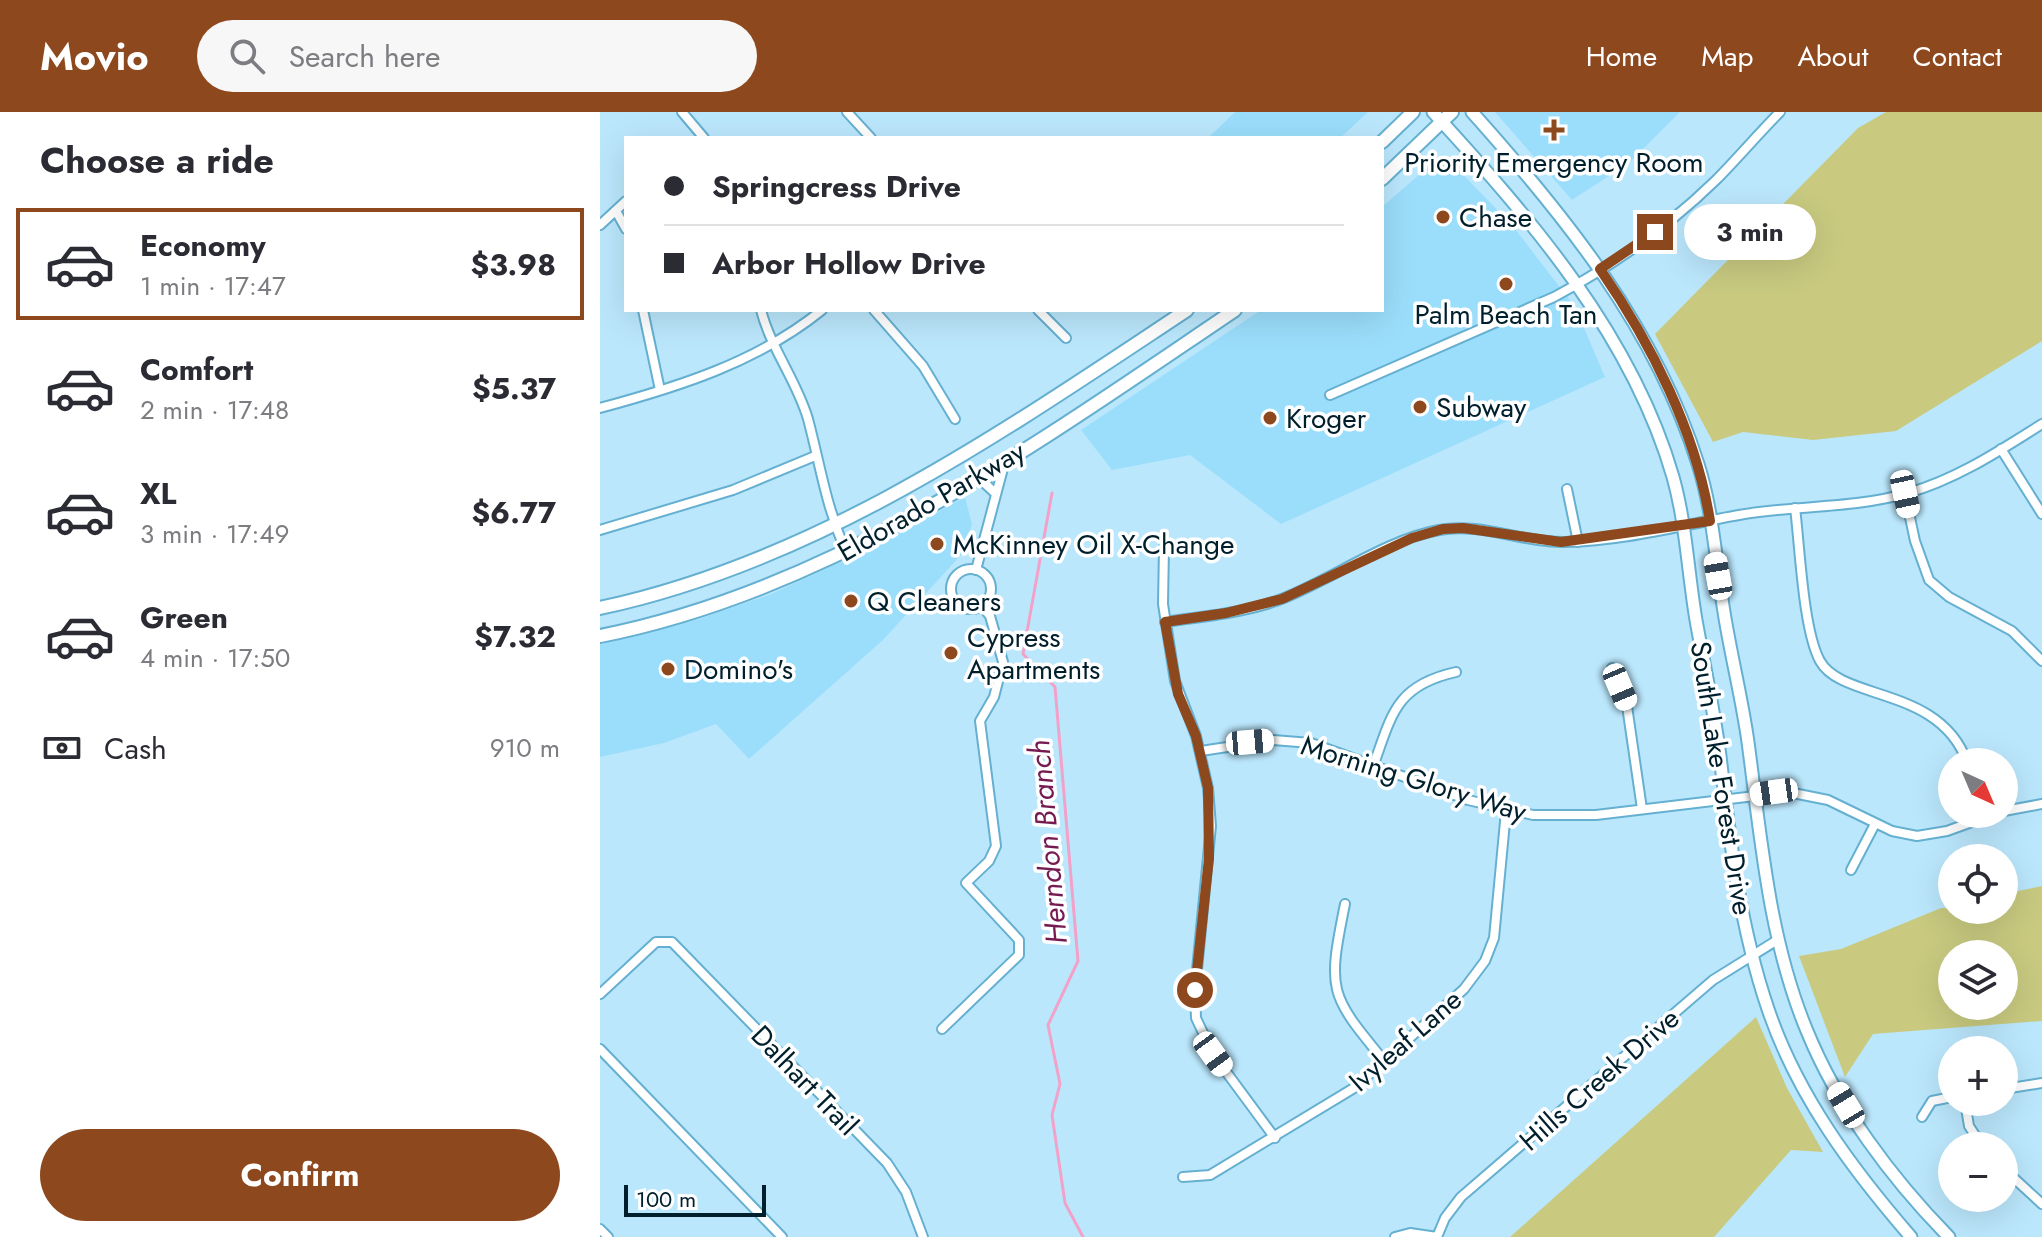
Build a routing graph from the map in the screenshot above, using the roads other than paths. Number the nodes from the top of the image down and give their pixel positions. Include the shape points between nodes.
1 (682, 112) edge
2 (847, 112) edge
3 (1413, 112) edge
4 (1452, 112) edge
5 (1472, 112) edge
6 (1780, 112) edge
7 (1438, 117) edge
8 (699, 136) edge
9 (869, 136) edge
10 (1384, 140) edge
11 (1384, 177) edge
12 (624, 203) edge
13 (616, 211) junction
14 (600, 225) edge
15 (624, 225) edge
16 (1600, 269) junction
17 (1578, 284) junction
18 (643, 312) edge
19 (762, 312) edge
20 (819, 312) edge
21 (876, 312) edge
22 (1040, 312) edge
23 (1184, 312) edge
24 (1232, 312) edge
25 (1066, 338) dead end
26 (772, 344) junction
27 (1070, 387) junction
28 (660, 390) junction
29 (1330, 395) dead end
30 (600, 408) edge
31 (1084, 411) junction
32 (955, 419) dead end
33 (2042, 424) edge
34 (2001, 449) junction
35 (815, 456) junction
36 (1005, 461) junction
37 (978, 477) junction
38 (1567, 489) dead end
39 (994, 492) junction
40 (1905, 494) junction
41 (1795, 508) junction
42 (2042, 514) edge
43 (1710, 521) junction
44 (835, 527) junction
45 (1682, 527) junction
46 (600, 530) edge
47 (1578, 542) junction
48 (1164, 547) dead end
49 (846, 552) junction
50 (976, 570) junction
51 (982, 606) junction
52 (600, 610) edge
53 (1165, 622) junction
54 (600, 636) edge
55 (2042, 661) edge
56 (1612, 668) dead end
57 (1456, 672) dead end
58 (1959, 748) edge
59 (1201, 751) junction
60 (1374, 764) junction
61 (1755, 795) junction
62 (1724, 800) junction
63 (2042, 804) edge
64 (2018, 808) edge
65 (1642, 809) junction
66 (1506, 811) junction
67 (1875, 824) junction
68 (1955, 828) edge
69 (1851, 870) dead end
70 (1345, 904) dead end
71 (1779, 939) junction
72 (1752, 953) junction
73 (600, 994) edge
74 (942, 1029) dead end
75 (600, 1049) edge
76 (1385, 1062) junction
77 (2042, 1083) edge
78 (2018, 1087) edge
79 (1938, 1100) edge
80 (1922, 1117) dead end
81 (1275, 1138) junction
82 (1183, 1177) dead end
83 (2018, 1182) edge
84 (2042, 1204) edge
85 (600, 1229) edge
86 (608, 1237) edge
87 (782, 1237) edge
88 (923, 1237) edge
89 (1395, 1237) edge
90 (1437, 1237) edge
91 (1911, 1237) edge
92 (1949, 1237) edge

1 - 8 street
2 - 9 street
3 - 10 main road
4 - 7 main road
5 - 16 main road, South Lake Forest Drive
6 - 16 street via 1673,218
7 - 11 main road
7 - 17 main road, South Lake Forest Drive
12 - 13 street
13 - 14 street
13 - 15 street
16 - 17 street
16 - 43 main road, South Lake Forest Drive via 1667,389 1698,464
17 - 29 street
17 - 45 main road, South Lake Forest Drive via 1650,418 1672,474
18 - 28 street
19 - 26 street
20 - 26 street
21 - 32 street via 923,366
22 - 25 street
23 - 27 main road, Eldorado Parkway
24 - 31 main road, Eldorado Parkway
26 - 28 street
26 - 35 street via 803,407
27 - 31 main road
27 - 44 main road, Eldorado Parkway
28 - 30 street
31 - 36 main road, Eldorado Parkway
33 - 34 street
34 - 40 street via 1957,475
34 - 42 street
35 - 44 street
35 - 46 street via 706,500
36 - 37 main road, Eldorado Parkway
36 - 39 street
37 - 39 street
37 - 49 main road, Eldorado Parkway
38 - 47 street
39 - 50 street
40 - 41 street
40 - 55 street via 1929,580 1949,597 2012,631
41 - 43 street
41 - 58 street via 1820,662 1834,675 1928,714 1946,727
43 - 45 street
43 - 61 main road, South Lake Forest Drive
44 - 49 street
44 - 52 main road, Eldorado Parkway via 732,568
45 - 47 street
45 - 62 main road, South Lake Forest Drive
47 - 53 street via 1536,541 1463,528 1429,532 1282,599
48 - 53 street
49 - 54 main road, Eldorado Parkway via 699,609
50 - 51 street via 987,577 991,589
50 - 51 street via 958,574 951,592 962,607
51 - 74 street via 1003,662 994,697 980,721 996,846 989,861 966,883 1019,940 1019,955
53 - 59 street via 1178,694
56 - 65 street via 1627,706
57 - 60 street via 1421,682 1403,697
59 - 60 street, Morning Glory Way via 1290,740
59 - 81 street via 1211,826 1196,1018 1213,1054
60 - 66 street, Morning Glory Way
61 - 62 street, Morning Glory Way
61 - 67 street, Morning Glory Way via 1814,796
61 - 71 main road, South Lake Forest Drive
62 - 65 street, Morning Glory Way
62 - 72 main road, South Lake Forest Drive
63 - 64 street
65 - 66 street, Morning Glory Way via 1563,816
66 - 76 street, Ivyleaf Lane via 1499,912 1485,961 1464,989
67 - 68 street, Morning Glory Way via 1917,836
67 - 69 street
70 - 76 street via 1334,958 1336,994
71 - 72 street, Hills Creek Drive
71 - 92 main road, South Lake Forest Drive via 1799,1011 1829,1076 1866,1137
72 - 90 street, Hills Creek Drive via 1713,980 1461,1197
72 - 91 main road, South Lake Forest Drive via 1772,1020 1810,1100 1842,1152
73 - 88 street, Dalhart Trail via 653,944 674,944 887,1163 909,1197
75 - 87 street
76 - 81 street, Ivyleaf Lane
77 - 78 street
79 - 80 street
81 - 82 street, Ivyleaf Lane via 1210,1175
83 - 84 street
85 - 86 street
89 - 90 street

